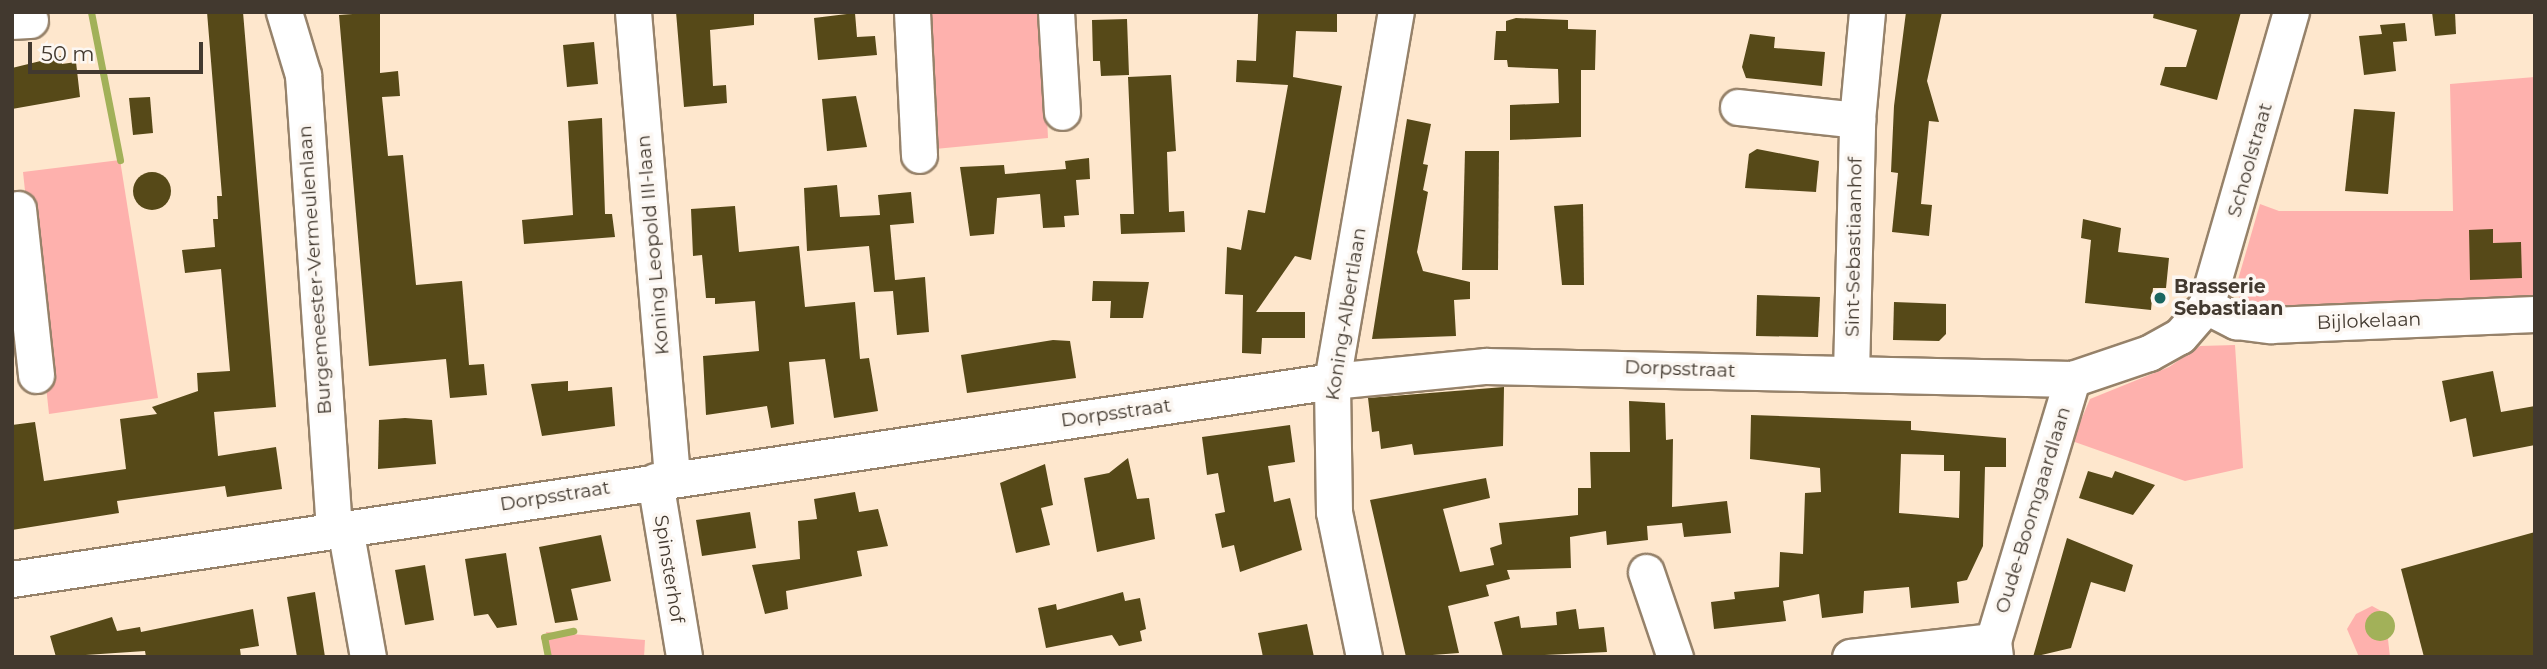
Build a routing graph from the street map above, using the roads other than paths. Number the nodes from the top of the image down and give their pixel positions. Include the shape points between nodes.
1 (284, 12) edge
2 (633, 12) edge
3 (912, 12) edge
4 (1056, 12) edge
5 (1396, 12) edge
6 (1867, 12) edge
7 (2291, 12) edge
8 (1738, 107) dead end
9 (1062, 112) dead end
10 (1857, 120) junction
11 (919, 155) dead end
12 (18, 209) dead end
13 (20, 299) edge
14 (2206, 306) junction
15 (2535, 314) edge
16 (1851, 374) junction
17 (36, 375) dead end
18 (2072, 379) junction
19 (1332, 381) junction
20 (664, 480) junction
21 (340, 529) junction
22 (1646, 572) dead end
23 (12, 579) edge
24 (1994, 649) edge
25 (368, 657) edge
26 (684, 657) edge
27 (1364, 657) edge
28 (1675, 657) edge
29 (1850, 657) edge

1 - 21 street, Burgemeester-Vermeulenlaan via 303,75
2 - 20 street, Koning Leopold III-laan
3 - 11 street
4 - 9 street
5 - 19 street, Koning-Albertlaan
6 - 10 street, Sint-Sebastiaanhof
7 - 14 street, Schoolstraat
8 - 10 street
10 - 16 street, Sint-Sebastiaanhof
12 - 13 street
13 - 17 street
14 - 15 street, Bijlokelaan via 2262,325
14 - 18 street, Dorpsstraat via 2180,336 2149,354
16 - 18 street, Dorpsstraat
16 - 19 street, Dorpsstraat via 1486,366
18 - 24 street, Oude-Boomgaardlaan
19 - 20 street, Dorpsstraat
19 - 27 street, Koning-Albertlaan via 1334,512
20 - 21 street, Dorpsstraat
20 - 26 street, Spinsterhof
21 - 23 street, Dorpsstraat
21 - 25 street, Burgemeester-Vermeulenlaan
22 - 28 street
24 - 29 street, Oude-Boomgaardlaan

